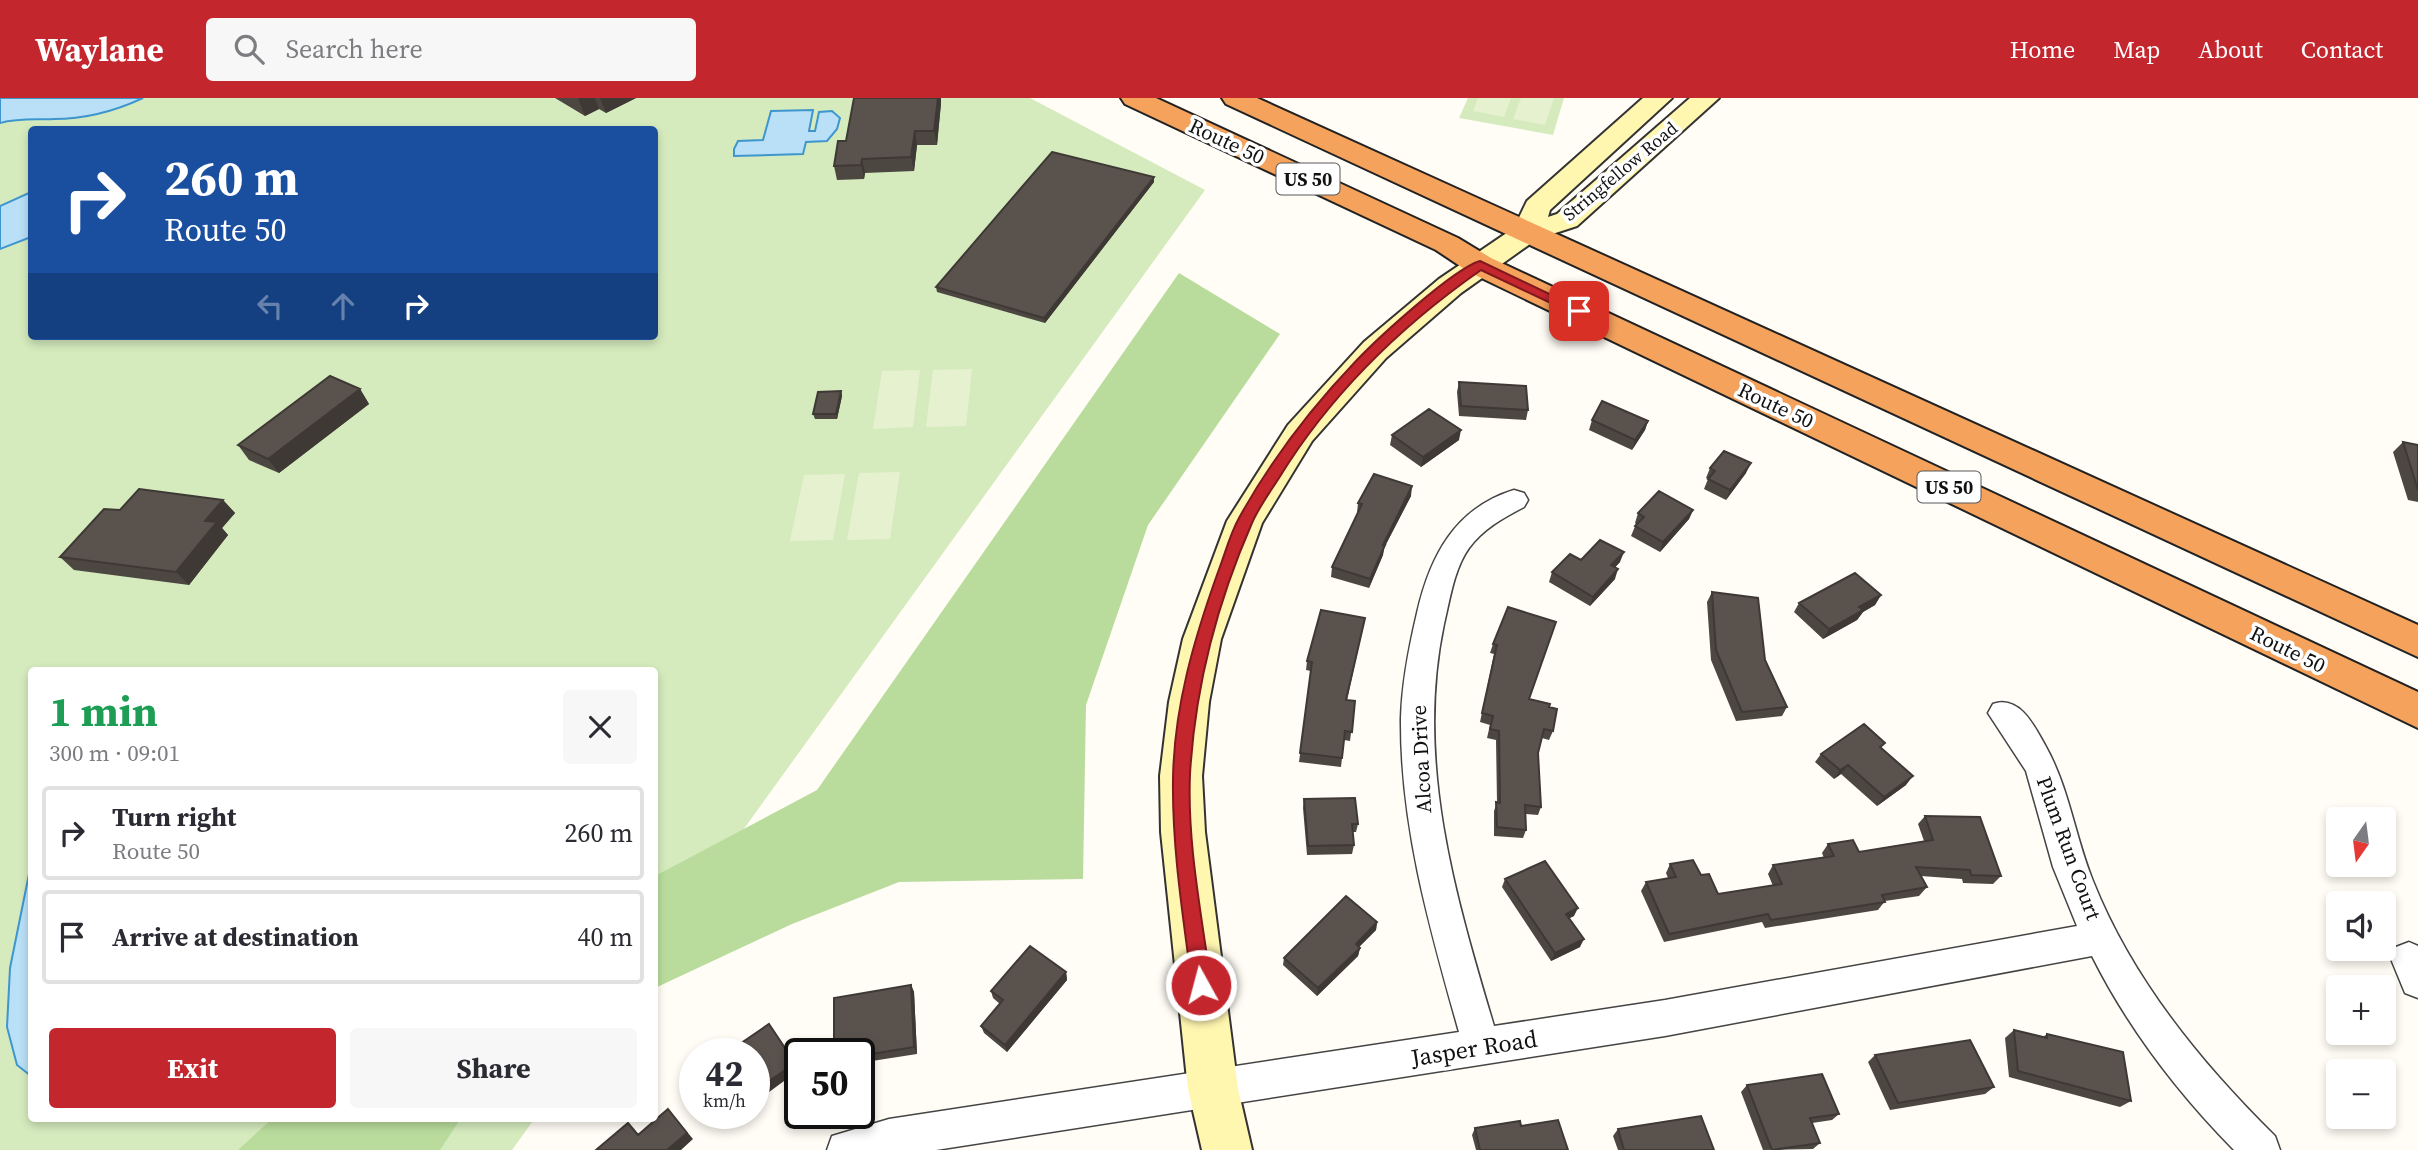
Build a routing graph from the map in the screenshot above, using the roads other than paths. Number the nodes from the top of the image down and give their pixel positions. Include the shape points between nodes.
1 (1134, 98) edge
2 (1235, 98) edge
3 (1659, 98) edge
4 (1706, 98) edge
5 (1527, 233) junction
6 (1480, 265) junction
7 (1514, 500) dead end
8 (2418, 642) edge
9 (2418, 711) edge
10 (2004, 713) dead end
11 (2102, 938) junction
12 (1482, 1047) junction
13 (1213, 1089) junction
14 (846, 1150) edge
15 (1227, 1150) edge
16 (2261, 1150) edge

1 - 6 highway, Route 50 / US 50 via 1447,244
2 - 5 highway, Route 50 / US 50
3 - 5 main road, Stringfellow Road via 1536,207
4 - 5 main road, Stringfellow Road via 1567,220
5 - 6 main road, Stringfellow Road
5 - 8 highway, Route 50 / US 50
6 - 9 highway, Route 50 / US 50
6 - 13 main road, Stringfellow Road via 1375,350 1300,433 1245,520 1202,639 1181,776 1182,832
7 - 12 street, Alcoa Drive via 1468,530 1451,551 1429,621 1420,674 1418,758 1428,850
10 - 11 street, Plum Run Court via 2043,772 2076,883
11 - 12 street, Jasper Road
11 - 16 street, Plum Run Court via 2164,1038
12 - 13 street, Jasper Road
13 - 14 street, Jasper Road via 889,1138
13 - 15 main road, Stringfellow Road

